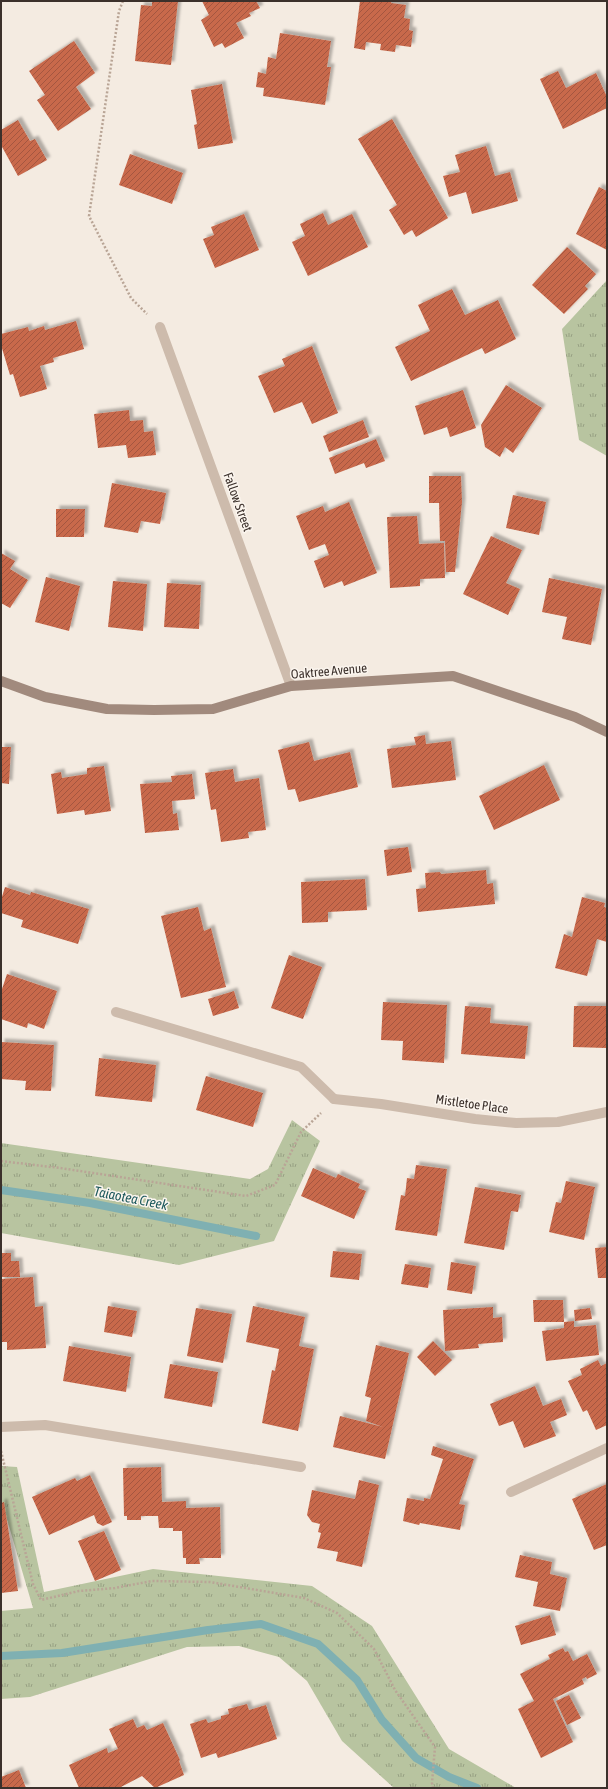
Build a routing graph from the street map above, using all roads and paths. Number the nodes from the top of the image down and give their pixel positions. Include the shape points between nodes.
1 (123, 1) edge
2 (160, 328) joint
3 (1, 681) edge
4 (291, 686) junction
5 (607, 732) edge
6 (116, 1012) dead end
7 (334, 1100) junction
8 (607, 1112) edge
9 (1, 1161) edge
10 (1, 1427) edge
11 (607, 1448) edge
12 (1, 1451) edge
13 (301, 1467) dead end
14 (512, 1492) dead end
15 (433, 1788) edge

1 - 2 path via 119,11 90,216 131,298
2 - 4 street, Fallow Street
3 - 4 street, Oaktree Avenue via 45,697 107,709 154,710 213,709
4 - 5 street, Oaktree Avenue via 453,676 575,717
6 - 7 street via 301,1068
7 - 8 street, Mistletoe Place via 516,1123 558,1122
7 - 9 path via 301,1132 275,1185 246,1196
10 - 13 street via 45,1425
11 - 14 street
12 - 15 path via 33,1584 41,1600 79,1591 152,1581 210,1582 304,1598 337,1613 374,1649 395,1690 435,1747

